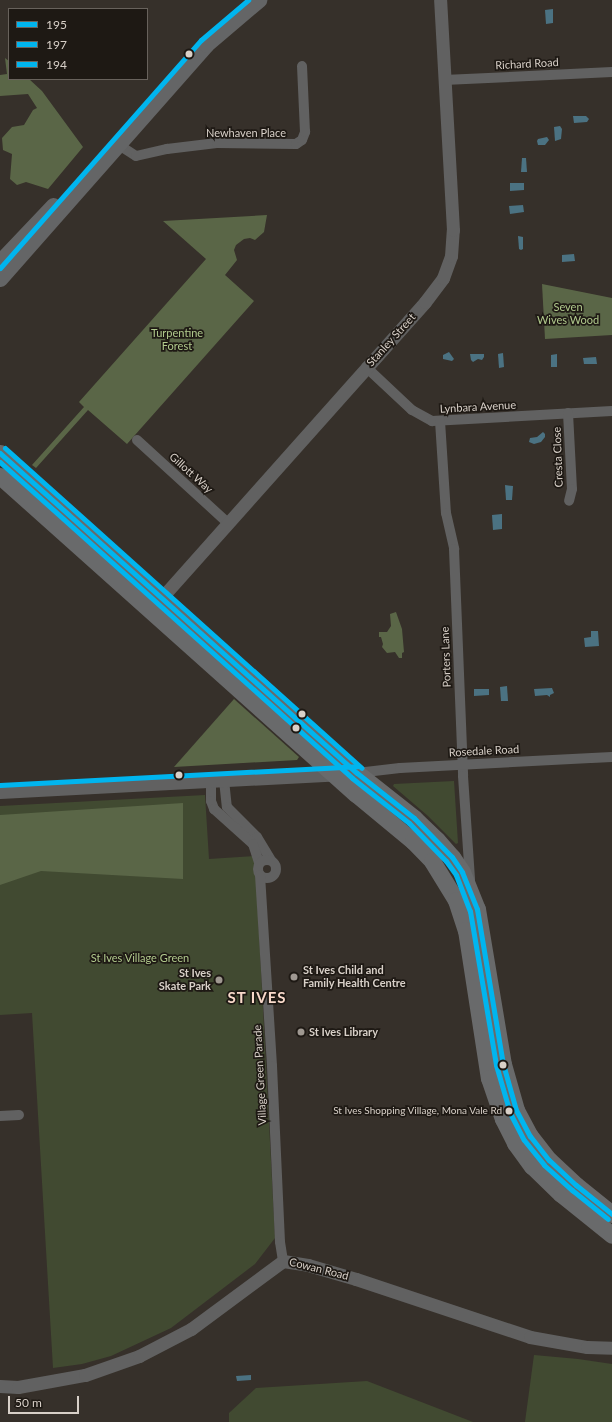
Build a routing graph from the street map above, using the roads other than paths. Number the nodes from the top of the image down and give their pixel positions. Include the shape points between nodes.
1 (248, 0) edge
2 (259, 0) edge
3 (440, 0) edge
4 (302, 66) dead end
5 (612, 72) edge
6 (444, 80) junction
7 (119, 145) junction
8 (0, 261) edge
9 (0, 279) edge
10 (366, 367) junction
11 (612, 411) edge
12 (568, 413) junction
13 (440, 421) junction
14 (138, 440) dead end
15 (0, 453) edge
16 (0, 476) edge
17 (569, 501) dead end
18 (228, 523) junction
19 (156, 604) junction
20 (612, 756) edge
21 (463, 764) junction
22 (357, 773) junction
23 (335, 774) junction
24 (224, 780) junction
25 (211, 781) junction
26 (0, 792) edge
27 (271, 860) junction
28 (259, 863) junction
29 (264, 877) junction
30 (471, 892) junction
31 (19, 1115) dead end
32 (0, 1116) edge
33 (612, 1214) edge
34 (612, 1235) edge
35 (283, 1261) junction
36 (612, 1348) edge
37 (0, 1386) edge

1 - 8 main road via 209,29 185,53 57,200
2 - 7 main road via 206,45
3 - 6 street, Stanley Street
4 - 7 street, Newhaven Place via 305,132 302,140 296,144 217,143 136,156
5 - 6 street, Richard Road
6 - 10 street, Stanley Street via 453,230 451,256 443,278 432,293
7 - 9 main road
10 - 13 street, Lynbara Avenue via 418,414 430,421
10 - 18 street, Stanley Street
11 - 12 street, Lynbara Avenue
12 - 13 street, Lynbara Avenue
12 - 17 street, Cresta Close via 572,489
13 - 21 street, Porters Lane via 446,513 454,549
14 - 18 street, Gillott Way
15 - 19 highway
16 - 19 highway
18 - 19 street, Stanley Street
19 - 22 highway
19 - 23 highway
20 - 21 street, Rosedale Road
21 - 22 street, Rosedale Road
21 - 30 street, Porters Lane
22 - 23 street
22 - 30 highway via 414,818 437,840 459,867
23 - 24 street
23 - 34 highway via 424,851 443,876 456,900 466,930 489,1078 503,1120 515,1143 532,1166 561,1194
24 - 25 street
24 - 27 street via 227,807 257,837
25 - 26 street
25 - 28 street via 211,801 214,809 253,844
27 - 28 street
27 - 29 street via 276,871 273,876
28 - 29 street via 258,869
29 - 35 street, Village Green Parade via 262,888
30 - 33 highway via 481,925 507,1081 516,1110 530,1136 549,1160
31 - 32 street
35 - 36 street, Cowan Road via 308,1265 356,1279 530,1337 587,1347
35 - 37 street, Cowan Road via 191,1329 139,1356 85,1376 18,1387

